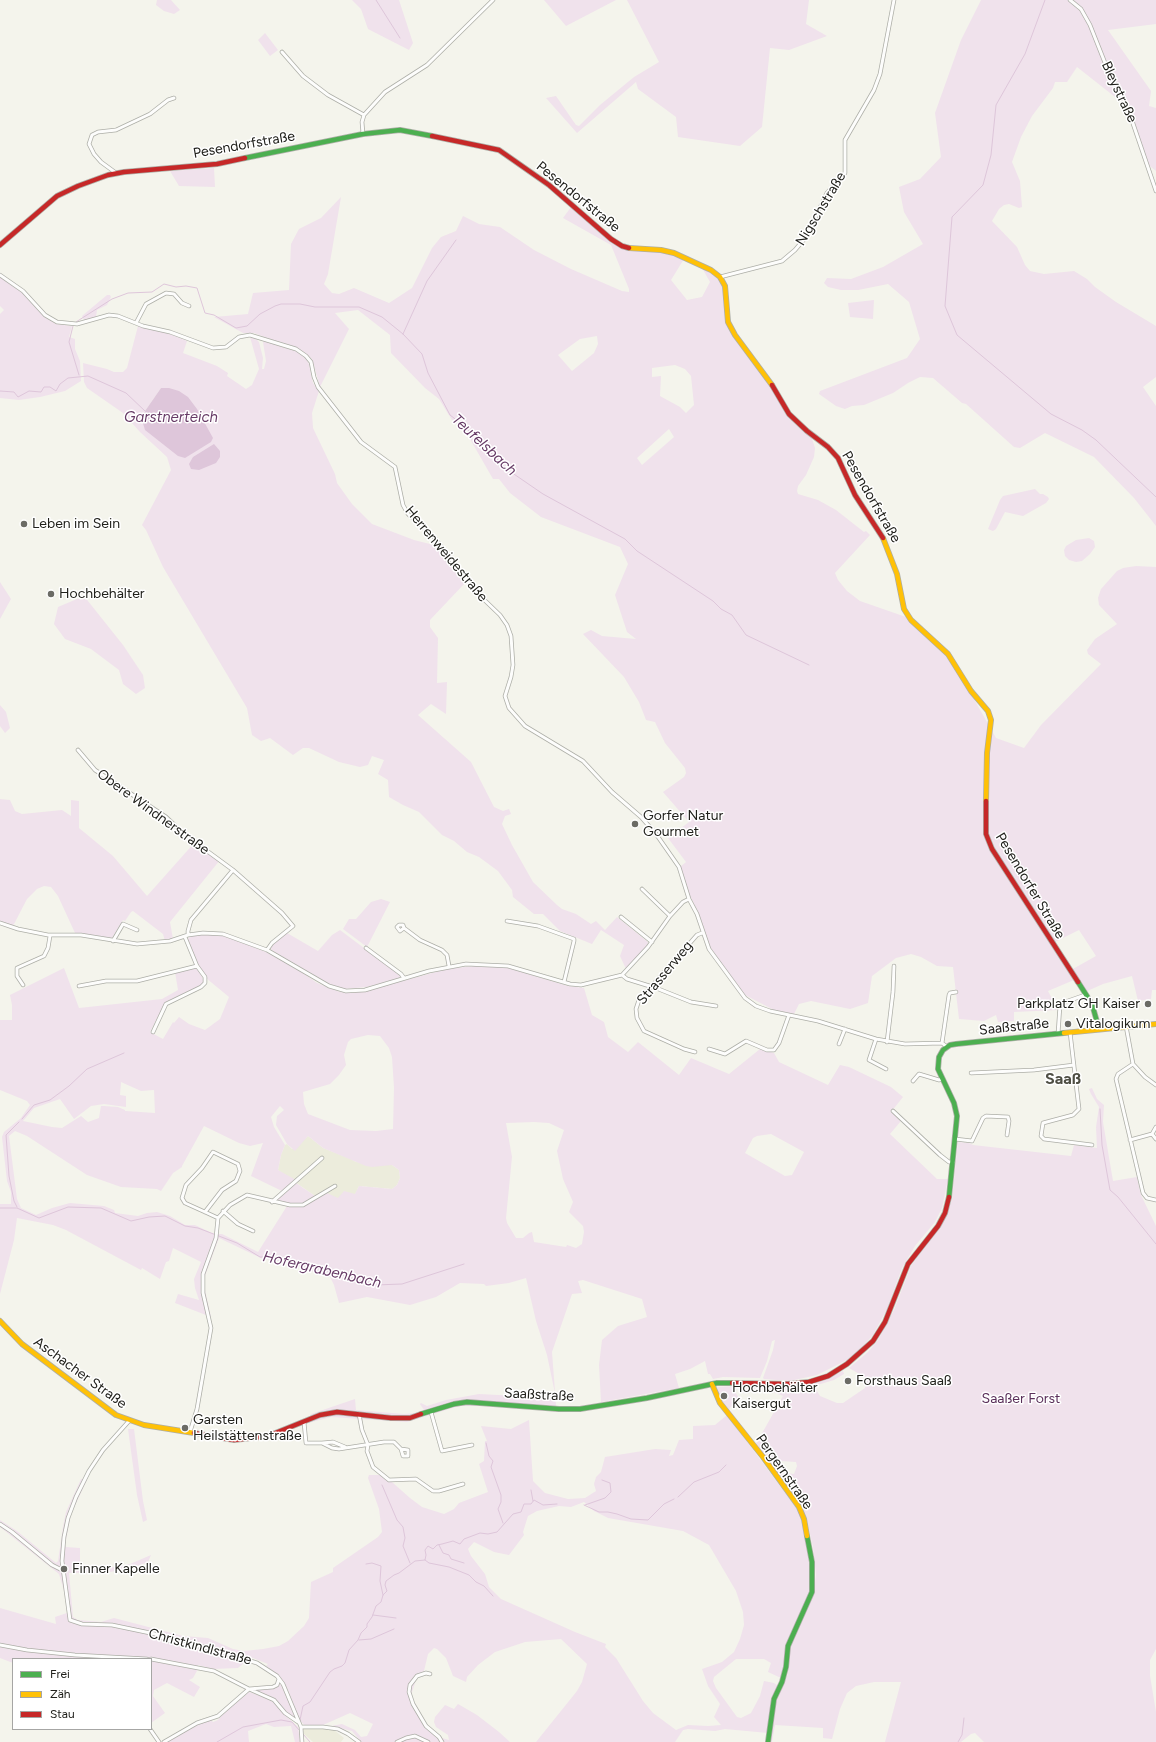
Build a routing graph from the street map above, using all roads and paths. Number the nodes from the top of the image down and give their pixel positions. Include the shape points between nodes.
1 (493, 0) edge
2 (894, 0) edge
3 (1070, 0) edge
4 (282, 52) dead end
5 (174, 98) dead end
6 (168, 100) junction
7 (172, 103) dead end
8 (364, 115) junction
9 (363, 134) junction
10 (116, 173) junction
11 (1156, 191) edge
12 (0, 245) edge
13 (0, 275) edge
14 (720, 277) junction
15 (189, 306) dead end
16 (136, 323) junction
17 (990, 731) joint
18 (78, 750) dead end
19 (233, 870) junction
20 (642, 889) dead end
21 (689, 899) junction
22 (670, 916) junction
23 (621, 917) dead end
24 (507, 921) dead end
25 (0, 923) edge
26 (404, 928) dead end
27 (137, 930) dead end
28 (702, 933) junction
29 (50, 936) junction
30 (186, 936) junction
31 (113, 941) junction
32 (652, 942) junction
33 (366, 948) dead end
34 (267, 950) junction
35 (197, 966) junction
36 (450, 966) junction
37 (894, 966) dead end
38 (622, 975) junction
39 (404, 978) junction
40 (564, 982) junction
41 (23, 985) dead end
42 (80, 986) dead end
43 (651, 986) junction
44 (956, 992) dead end
45 (1085, 995) junction
46 (716, 1006) dead end
47 (789, 1015) junction
48 (1156, 1024) edge
49 (1126, 1026) junction
50 (844, 1029) junction
51 (1099, 1029) junction
52 (152, 1032) dead end
53 (1070, 1032) junction
54 (1058, 1034) junction
55 (876, 1039) junction
56 (887, 1042) junction
57 (942, 1043) junction
58 (839, 1044) dead end
59 (947, 1047) junction
60 (709, 1049) dead end
61 (695, 1052) dead end
62 (1133, 1064) junction
63 (1074, 1065) junction
64 (886, 1069) dead end
65 (971, 1073) dead end
66 (943, 1079) junction
67 (913, 1081) dead end
68 (1156, 1085) edge
69 (893, 1111) dead end
70 (1156, 1127) edge
71 (1152, 1134) junction
72 (1007, 1135) dead end
73 (955, 1139) junction
74 (1156, 1139) edge
75 (1130, 1140) junction
76 (1092, 1146) dead end
77 (322, 1158) dead end
78 (953, 1162) junction
79 (335, 1186) dead end
80 (1156, 1200) edge
81 (272, 1202) junction
82 (223, 1211) junction
83 (205, 1212) junction
84 (218, 1218) junction
85 (253, 1231) dead end
86 (0, 1321) edge
87 (712, 1384) junction
88 (432, 1412) junction
89 (358, 1414) junction
90 (366, 1415) joint
91 (129, 1421) junction
92 (304, 1422) junction
93 (190, 1432) junction
94 (322, 1443) junction
95 (368, 1445) junction
96 (472, 1445) dead end
97 (345, 1448) junction
98 (401, 1449) dead end
99 (464, 1484) dead end
100 (0, 1524) edge
101 (62, 1570) junction
102 (0, 1645) edge
103 (129, 1658) edge
104 (152, 1659) edge
105 (430, 1674) dead end
106 (279, 1679) junction
107 (248, 1690) junction
108 (298, 1722) junction
109 (301, 1729) junction
110 (151, 1730) edge
111 (302, 1739) edge
112 (159, 1742) edge
113 (164, 1742) edge
114 (306, 1742) edge
115 (359, 1742) edge
116 (397, 1742) edge
117 (428, 1742) edge
118 (442, 1742) edge
119 (768, 1742) edge

1 - 8 street via 427,65 385,92
2 - 14 street, Nigschstraße via 880,74 874,90 845,140 845,173 827,193 806,237 782,261
3 - 11 street, Bleystraße via 1081,10 1090,25 1109,73 1127,106
4 - 8 street via 303,76
5 - 6 street
6 - 7 street
6 - 10 street via 150,114 116,130 92,135 89,144 94,154
8 - 9 street
9 - 10 street, Pesendorfstraße via 217,164
9 - 14 street, Pesendorfstraße via 400,130 499,150 549,185 610,239 622,246 674,253 698,263
10 - 12 street, Pesendorfstraße via 57,196
13 - 16 street, Herrenweidestraße via 24,291 45,315 57,322 77,324 113,315
14 - 17 street, Pesendorfstraße via 726,286 728,322 735,335 772,385 789,414 838,458 855,495 889,550 904,609 911,620 948,654 971,691 988,711 991,720
15 - 16 street via 182,303 174,294 166,293 146,304
16 - 21 street, Herrenweidestraße via 213,348 226,347 239,337 250,335 296,350 306,356 311,362 318,387 361,442 395,466 403,505 408,514 435,538 475,591 507,625 511,636 513,665 505,696 509,708 525,726 583,761 652,829 676,862
17 - 45 street, Pesendorfer Straße via 986,782 986,834 992,848
18 - 19 street, Obere Windnerstraße via 95,770 161,814
19 - 30 street via 191,920
19 - 34 street, Obere Windnerstraße via 275,905 293,926
20 - 22 street
21 - 22 street
21 - 28 street, Herrenweidestraße via 697,914
22 - 32 street
23 - 32 street
24 - 40 street via 538,926 574,939
25 - 29 street
26 - 36 street via 420,940 445,952
27 - 31 street via 123,924
28 - 43 street, Strasserweg via 697,935
28 - 47 street, Herrenweidestraße via 712,954 745,998 764,1009
29 - 31 street via 81,935
29 - 41 street via 44,956 17,968 17,976
30 - 31 street via 149,944
30 - 34 street via 203,933 223,934
30 - 35 street
32 - 38 street
33 - 39 street
34 - 39 street via 338,990 364,990
35 - 42 street via 137,981 106,981
35 - 52 street via 205,977 205,983 166,1004
36 - 39 street
36 - 40 street via 499,965
37 - 56 street
38 - 40 street via 581,985
38 - 43 street
43 - 46 street via 691,1002
43 - 61 street, Strasserweg via 639,1000 636,1009 642,1028
44 - 57 street via 949,995
45 - 51 street, Pesendorfer Straße via 1095,1012
45 - 54 street via 1060,1006
47 - 50 street, Herrenweidestraße
47 - 60 street via 774,1050 767,1050 746,1041 725,1054
48 - 49 street, Saaßstraße
49 - 51 street, Saaßstraße
49 - 62 street
50 - 55 street, Herrenweidestraße
50 - 58 street
51 - 53 street, Saaßstraße
53 - 54 street, Saaßstraße
53 - 63 street
54 - 59 street, Saaßstraße via 959,1043
55 - 56 street, Herrenweidestraße
55 - 64 street via 869,1060
56 - 57 street, Herrenweidestraße
57 - 59 street
59 - 66 street, Saaßstraße via 938,1061 938,1069
62 - 68 street
62 - 75 street via 1116,1076
63 - 65 street
63 - 76 street via 1078,1111 1073,1115 1043,1123 1041,1137
66 - 67 street via 919,1074
66 - 73 street, Saaßstraße via 957,1111
69 - 78 street via 946,1160
70 - 71 street
71 - 74 street
71 - 75 street
72 - 73 street via 1008,1117 986,1116 972,1140
73 - 78 street, Saaßstraße
75 - 80 street via 1142,1193 1147,1198
77 - 81 street
78 - 87 street, Saaßstraße via 949,1200 942,1219 908,1264 880,1332 857,1357 836,1371 809,1382
79 - 81 street via 303,1205
81 - 82 street via 247,1195
82 - 84 street
82 - 85 street via 238,1224
83 - 83 street via 185,1203 182,1198 186,1185 213,1152 238,1164 240,1171 236,1181 222,1190
83 - 84 street
84 - 93 street via 216,1238 203,1274 203,1290 211,1328 197,1408
86 - 91 street, Aschacher Straße via 22,1344 96,1402
87 - 88 street, Saaßstraße via 593,1408 559,1409 467,1402
87 - 119 street, Pergernstraße via 720,1403 799,1507 804,1519 812,1562 812,1592 788,1646 784,1675 774,1698
88 - 90 street, Saaßstraße via 406,1418
88 - 96 street via 442,1451
89 - 90 street, Aschacher Straße
89 - 92 street, Aschacher Straße via 329,1414
89 - 95 street
91 - 93 street, Aschacher Straße
91 - 101 street via 96,1461 76,1497 65,1528
92 - 93 street, Aschacher Straße via 280,1432 244,1440
92 - 94 street via 306,1444
94 - 97 street via 332,1448
94 - 97 street via 333,1442
95 - 97 street
95 - 98 street via 394,1442
95 - 99 street via 367,1450 373,1467 389,1480 416,1479 433,1491 439,1492
100 - 101 street
101 - 106 street, Christkindlstraße via 70,1620 155,1634 172,1642 204,1647 244,1658 264,1666
102 - 103 street via 75,1655
104 - 107 street via 214,1671
105 - 118 street via 417,1676 410,1685 409,1692 426,1726
106 - 107 street via 273,1687
106 - 108 street, Christkindlstraße via 289,1696
107 - 108 street via 274,1700 289,1717
107 - 113 street via 218,1716 197,1723
108 - 109 street, Christkindlstraße
109 - 111 street
109 - 115 street via 338,1729
110 - 112 street
111 - 114 street
116 - 117 street via 415,1736

